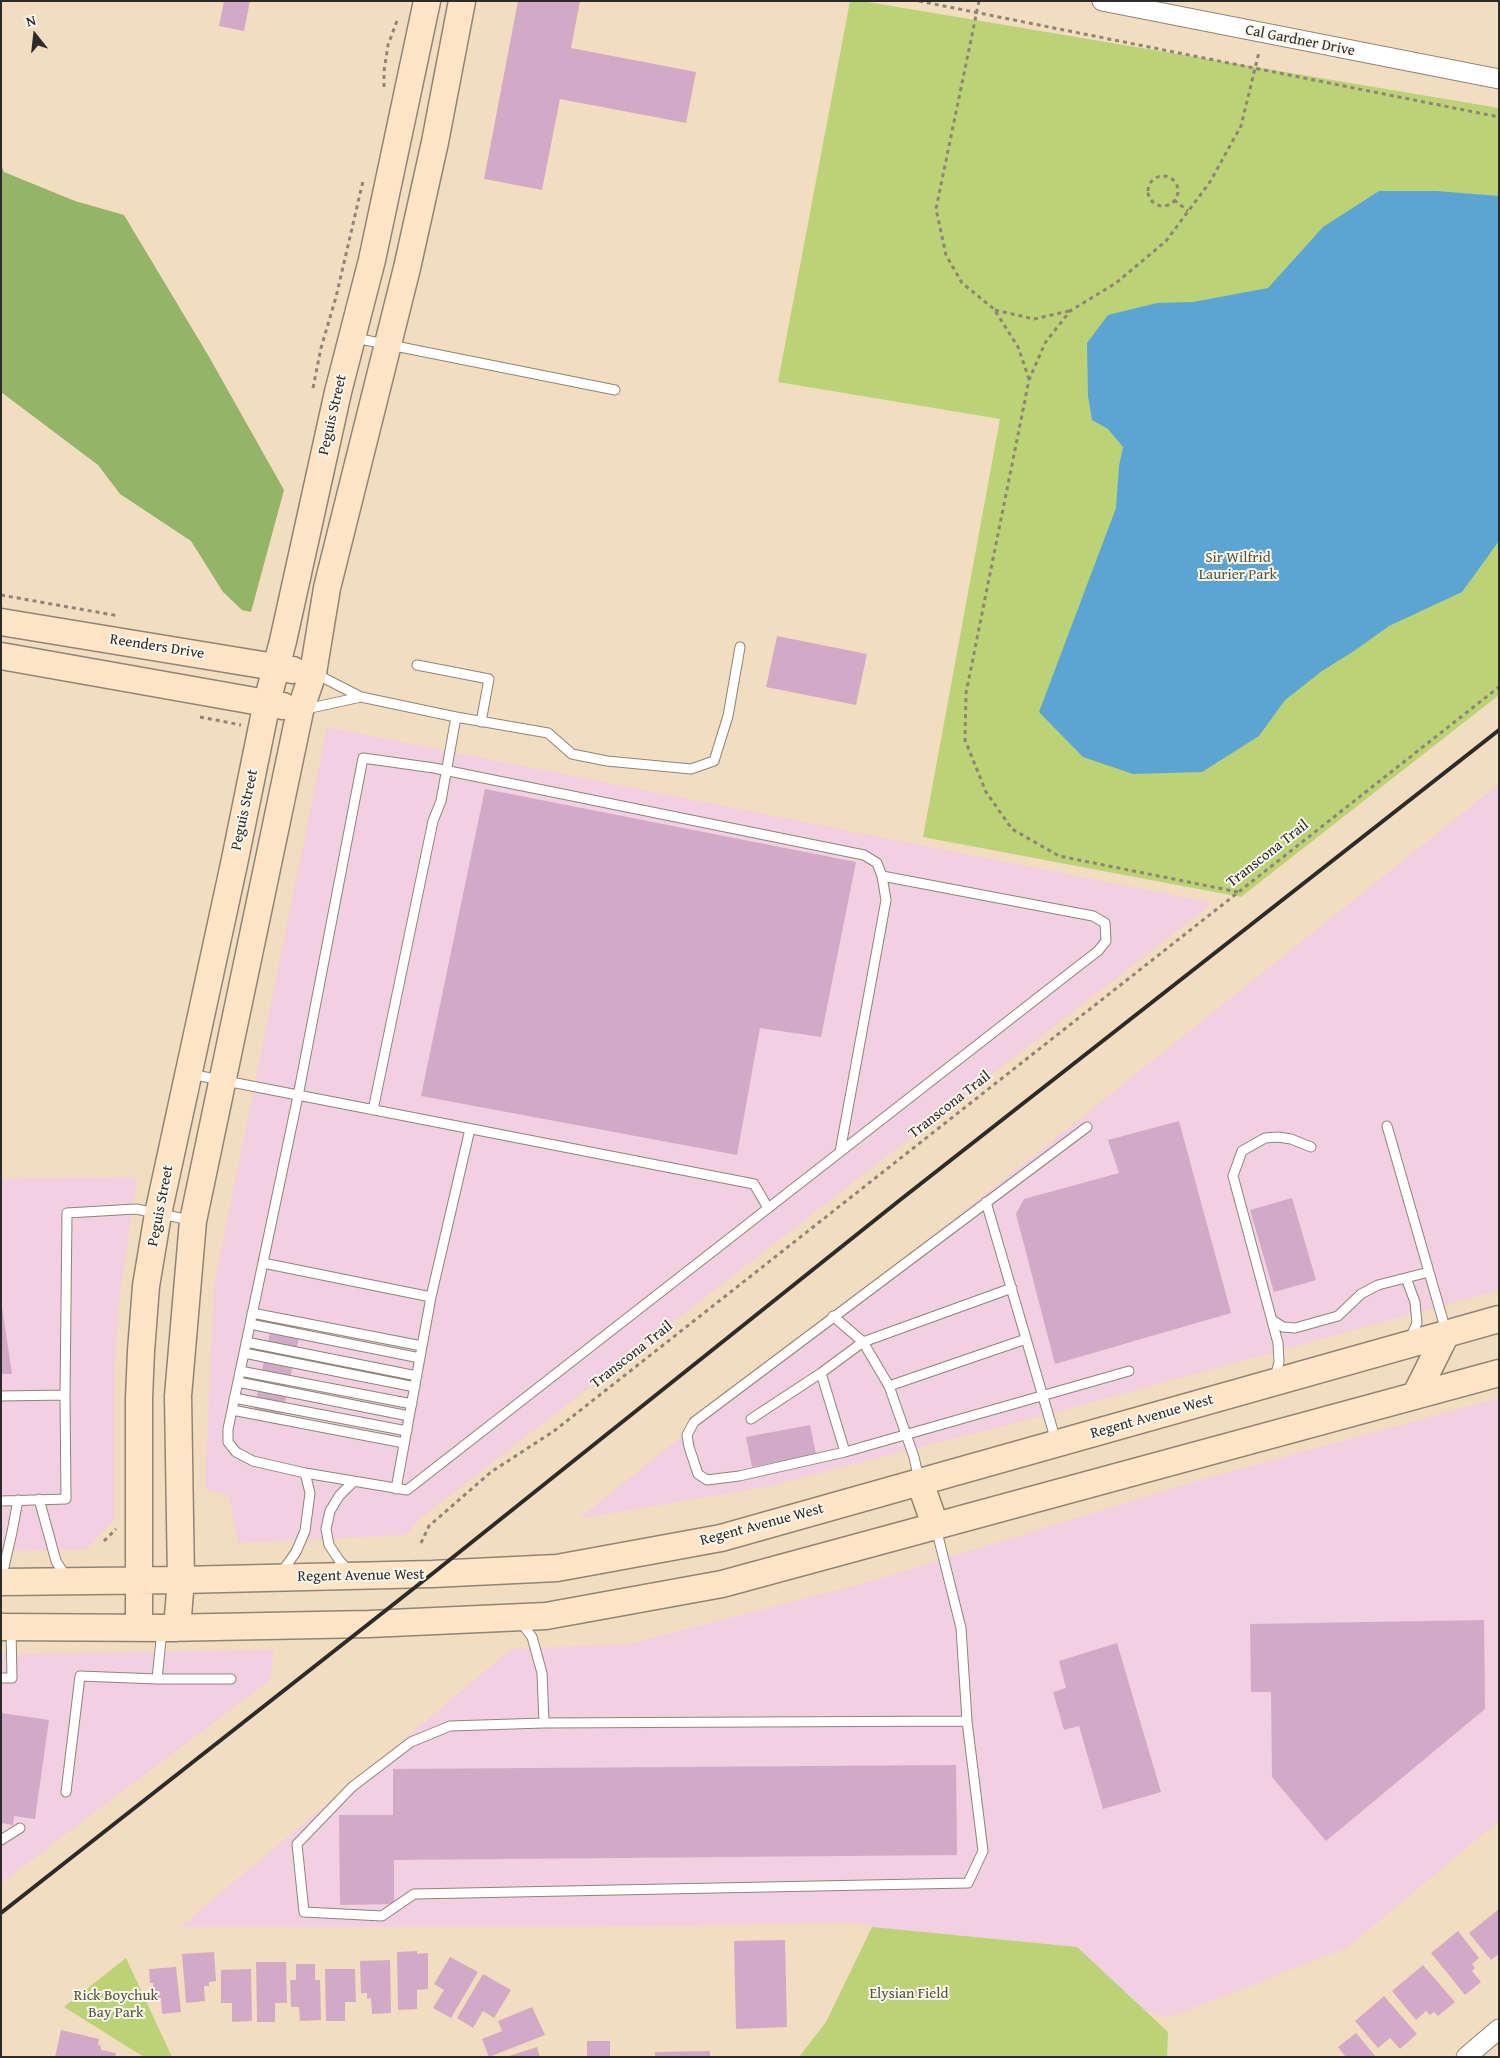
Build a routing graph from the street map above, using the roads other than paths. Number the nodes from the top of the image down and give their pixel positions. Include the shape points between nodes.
1 (427, 1) edge
2 (462, 1) edge
3 (1102, 1) edge
4 (1499, 79) edge
5 (352, 337) junction
6 (388, 344) junction
7 (615, 390) dead end
8 (1, 622) edge
9 (740, 647) dead end
10 (1, 656) edge
11 (417, 665) dead end
12 (277, 667) junction
13 (313, 673) junction
14 (361, 697) junction
15 (267, 702) junction
16 (300, 710) junction
17 (456, 717) junction
18 (481, 722) junction
19 (447, 771) junction
20 (882, 876) junction
21 (188, 1074) junction
22 (222, 1081) junction
23 (298, 1096) junction
24 (373, 1110) junction
25 (1387, 1126) dead end
26 (1087, 1127) dead end
27 (470, 1129) junction
28 (1311, 1147) dead end
29 (840, 1152) junction
30 (986, 1202) junction
31 (768, 1208) junction
32 (158, 1214) junction
33 (193, 1221) junction
34 (263, 1263) junction
35 (1428, 1272) junction
36 (1406, 1278) junction
37 (1012, 1288) junction
38 (431, 1297) junction
39 (252, 1313) junction
40 (833, 1316) junction
41 (1499, 1319) edge
42 (1272, 1320) junction
43 (250, 1324) junction
44 (1446, 1334) junction
45 (1026, 1338) junction
46 (246, 1342) junction
47 (863, 1342) junction
48 (1407, 1345) junction
49 (422, 1346) junction
50 (244, 1353) junction
51 (420, 1358) junction
52 (240, 1371) junction
53 (1129, 1371) dead end
54 (821, 1373) junction
55 (1499, 1373) edge
56 (417, 1376) junction
57 (238, 1382) junction
58 (1273, 1383) junction
59 (889, 1386) junction
60 (415, 1387) junction
61 (65, 1395) junction
62 (1, 1396) edge
63 (1043, 1396) junction
64 (1415, 1396) junction
65 (234, 1398) junction
66 (412, 1404) junction
67 (232, 1410) junction
68 (409, 1416) junction
69 (751, 1419) dead end
70 (407, 1431) junction
71 (905, 1434) junction
72 (404, 1443) junction
73 (1056, 1444) junction
74 (845, 1452) junction
75 (305, 1473) junction
76 (353, 1482) junction
77 (920, 1482) junction
78 (396, 1488) junction
79 (18, 1500) junction
80 (39, 1500) junction
81 (1, 1501) edge
82 (935, 1525) junction
83 (1, 1570) edge
84 (355, 1576) junction
85 (277, 1578) junction
86 (139, 1580) junction
87 (181, 1580) junction
88 (68, 1581) junction
89 (1, 1582) edge
90 (518, 1617) junction
91 (6, 1627) edge
92 (160, 1628) junction
93 (1, 1678) edge
94 (156, 1679) junction
95 (231, 1679) dead end
96 (967, 1721) junction
97 (544, 1723) junction
98 (66, 1792) dead end
99 (20, 1828) dead end
100 (1, 1840) edge
101 (1499, 2030) edge
102 (1466, 2057) edge

1 - 5 street, Peguis Street via 372,260
2 - 6 street via 435,142
3 - 4 street, Cal Gardner Drive
5 - 6 lane
5 - 12 street, Peguis Street
6 - 7 lane
6 - 13 street via 327,588
8 - 12 street, Reenders Drive
9 - 18 lane via 728,716 714,762 690,769 572,754 548,733
10 - 15 street
11 - 18 lane via 489,679
12 - 13 street, Reenders Drive
12 - 15 street, Peguis Street
13 - 14 lane
13 - 16 street
14 - 16 lane
14 - 17 lane
15 - 16 street
15 - 21 street, Peguis Street
16 - 22 street
17 - 18 lane
17 - 19 lane
19 - 20 lane via 864,855 877,863
19 - 23 lane via 363,758
19 - 24 lane via 433,821
20 - 29 lane via 886,900
20 - 29 lane via 1093,916 1105,923 1106,941 1092,956
21 - 22 lane
21 - 32 street, Peguis Street
22 - 23 lane
22 - 33 street
23 - 24 lane
23 - 34 lane
24 - 27 lane
25 - 35 lane
26 - 30 lane
27 - 31 lane via 754,1184
27 - 38 lane
28 - 42 lane via 1291,1139 1265,1138 1242,1151 1233,1176
29 - 31 lane
30 - 37 lane
30 - 40 lane
31 - 78 lane via 407,1490
32 - 33 lane
32 - 61 lane via 136,1210 67,1213
32 - 86 street, Peguis Street via 146,1286 141,1351
33 - 87 street via 178,1396
34 - 38 lane
34 - 39 lane
35 - 36 lane
35 - 44 lane
36 - 42 lane via 1378,1285 1361,1294 1338,1316 1311,1325 1283,1327
36 - 48 lane via 1415,1302 1417,1323
37 - 45 lane
37 - 47 lane
38 - 49 lane
39 - 43 lane
39 - 49 lane
40 - 47 lane
40 - 74 lane via 694,1422 687,1435 698,1474 707,1480
41 - 44 street, Regent Avenue West
42 - 58 lane via 1279,1362
43 - 46 lane
43 - 51 lane
44 - 48 street, Regent Avenue West
44 - 64 street
45 - 59 lane
45 - 63 lane
46 - 50 lane
46 - 56 lane
47 - 54 lane
47 - 59 lane
48 - 58 street, Regent Avenue West
49 - 51 lane
50 - 52 lane
50 - 60 lane
51 - 56 lane
52 - 57 lane
52 - 66 lane
53 - 63 lane
54 - 69 lane
54 - 74 lane
55 - 64 street
56 - 60 lane
57 - 65 lane
57 - 68 lane
58 - 73 street, Regent Avenue West
59 - 71 lane
60 - 66 lane
61 - 62 lane
61 - 80 lane via 66,1499
63 - 71 lane
63 - 73 lane
64 - 82 street
65 - 67 lane
65 - 70 lane
66 - 68 lane
67 - 72 lane
67 - 75 lane via 228,1442 236,1452 253,1461
68 - 70 lane
70 - 72 lane
71 - 74 lane
71 - 77 lane
72 - 78 lane
73 - 77 street, Regent Avenue West
75 - 76 lane
75 - 85 lane via 310,1493 305,1531 296,1552
76 - 78 lane
76 - 84 lane via 338,1496 326,1529 329,1545
77 - 82 street
77 - 84 street, Regent Avenue West via 721,1538 557,1568
79 - 80 lane
79 - 81 lane
79 - 83 lane
80 - 88 lane via 56,1561
82 - 90 street via 722,1584 546,1616
82 - 96 lane via 961,1628
84 - 85 street, Regent Avenue West
85 - 87 street, Regent Avenue West
86 - 87 street, Regent Avenue West
86 - 88 street, Regent Avenue West
86 - 92 street, Peguis Street
87 - 92 street
88 - 89 street, Regent Avenue West
90 - 92 street
90 - 97 lane via 532,1637 542,1673
91 - 92 street
91 - 93 lane via 12,1678
92 - 94 lane
94 - 95 lane
94 - 98 lane via 80,1676
96 - 97 lane
96 - 97 lane via 983,1851 968,1883 414,1894 382,1916 304,1912 297,1844 352,1786 411,1742 450,1726
99 - 100 lane
101 - 102 street

